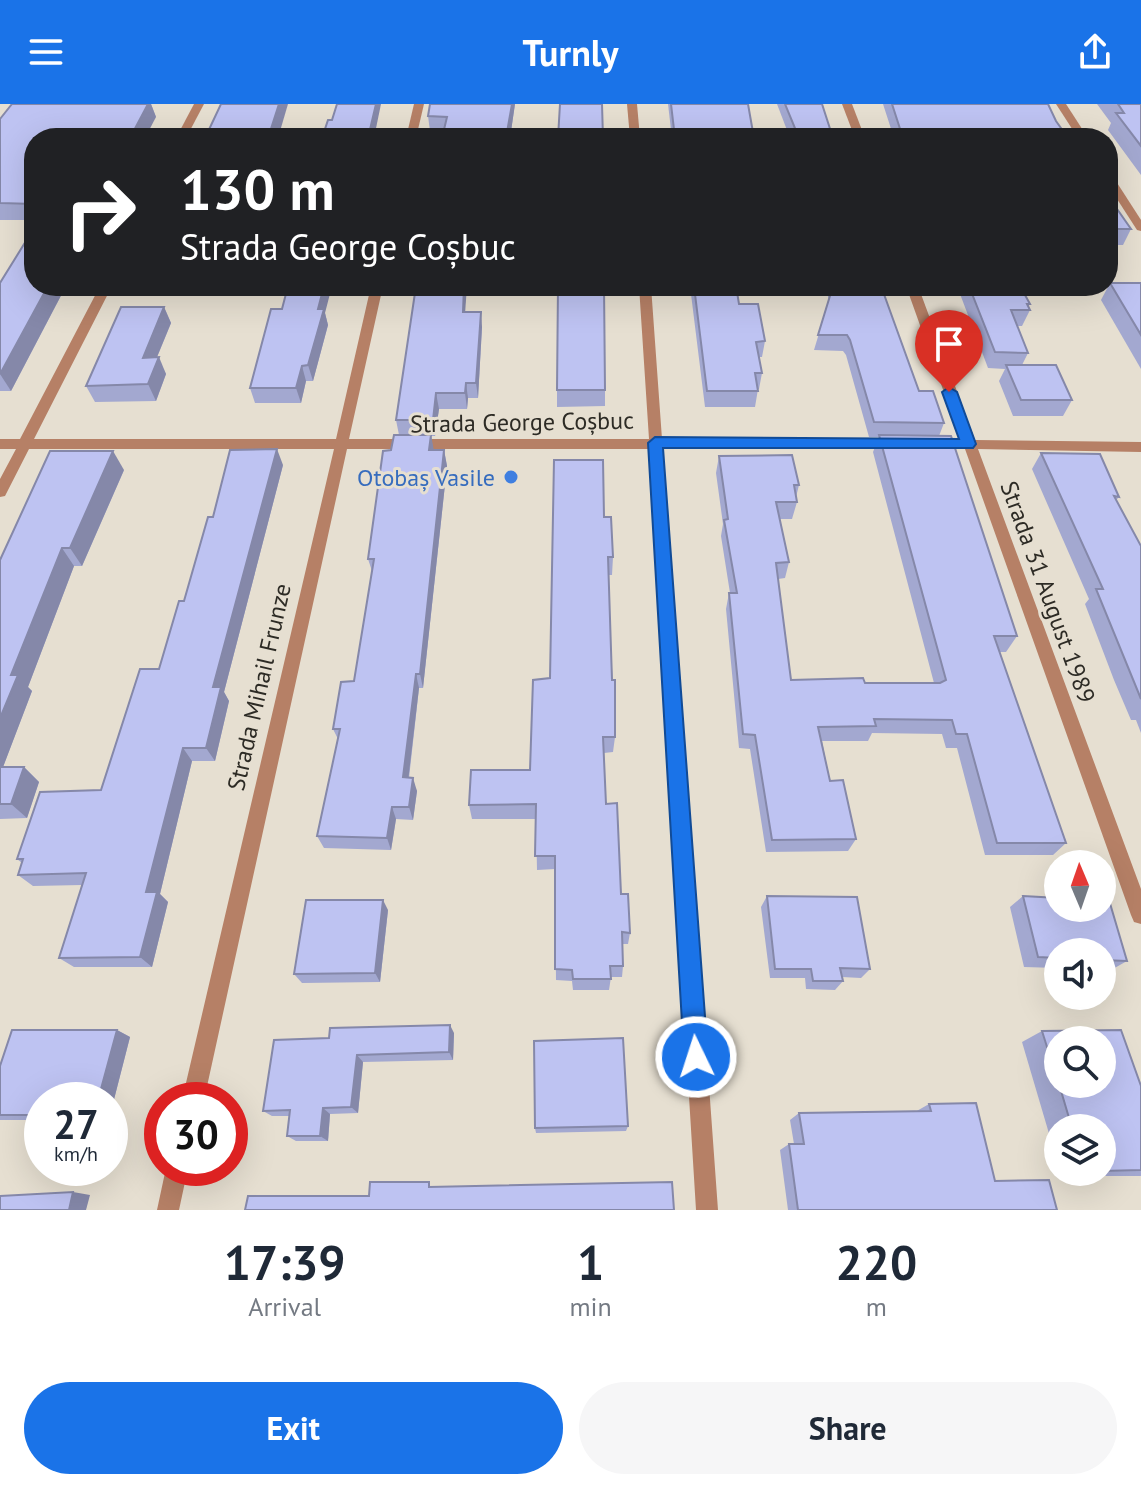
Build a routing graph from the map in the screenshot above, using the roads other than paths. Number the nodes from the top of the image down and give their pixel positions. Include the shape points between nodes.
1 (199, 104) edge
2 (419, 104) edge
3 (632, 104) edge
4 (847, 104) edge
5 (1061, 104) edge
6 (186, 128) edge
7 (413, 128) edge
8 (634, 128) edge
9 (856, 128) edge
10 (1077, 128) edge
11 (1118, 192) edge
12 (1141, 228) edge
13 (101, 296) edge
14 (375, 296) edge
15 (646, 296) edge
16 (916, 296) edge
17 (655, 443) junction
18 (0, 444) edge
19 (25, 444) junction
20 (968, 444) junction
21 (340, 445) junction
22 (1141, 447) edge
23 (0, 492) edge
24 (1141, 915) edge
25 (197, 1082) edge
26 (173, 1186) edge
27 (168, 1210) edge
28 (707, 1210) edge

1 - 6 street
2 - 7 street
3 - 8 street
4 - 9 street
5 - 10 street
11 - 12 street
13 - 19 street
14 - 21 street, Strada Mihail Frunze
15 - 17 street
16 - 20 street, Strada 31 August 1989
17 - 20 street, Strada George Coșbuc
17 - 21 street, Strada George Coșbuc
17 - 28 street
18 - 19 street, Strada George Coșbuc
19 - 21 street, Strada George Coșbuc
19 - 23 street
20 - 22 street, Strada George Coșbuc
20 - 24 street, Strada 31 August 1989
21 - 25 street, Strada Mihail Frunze
26 - 27 street

